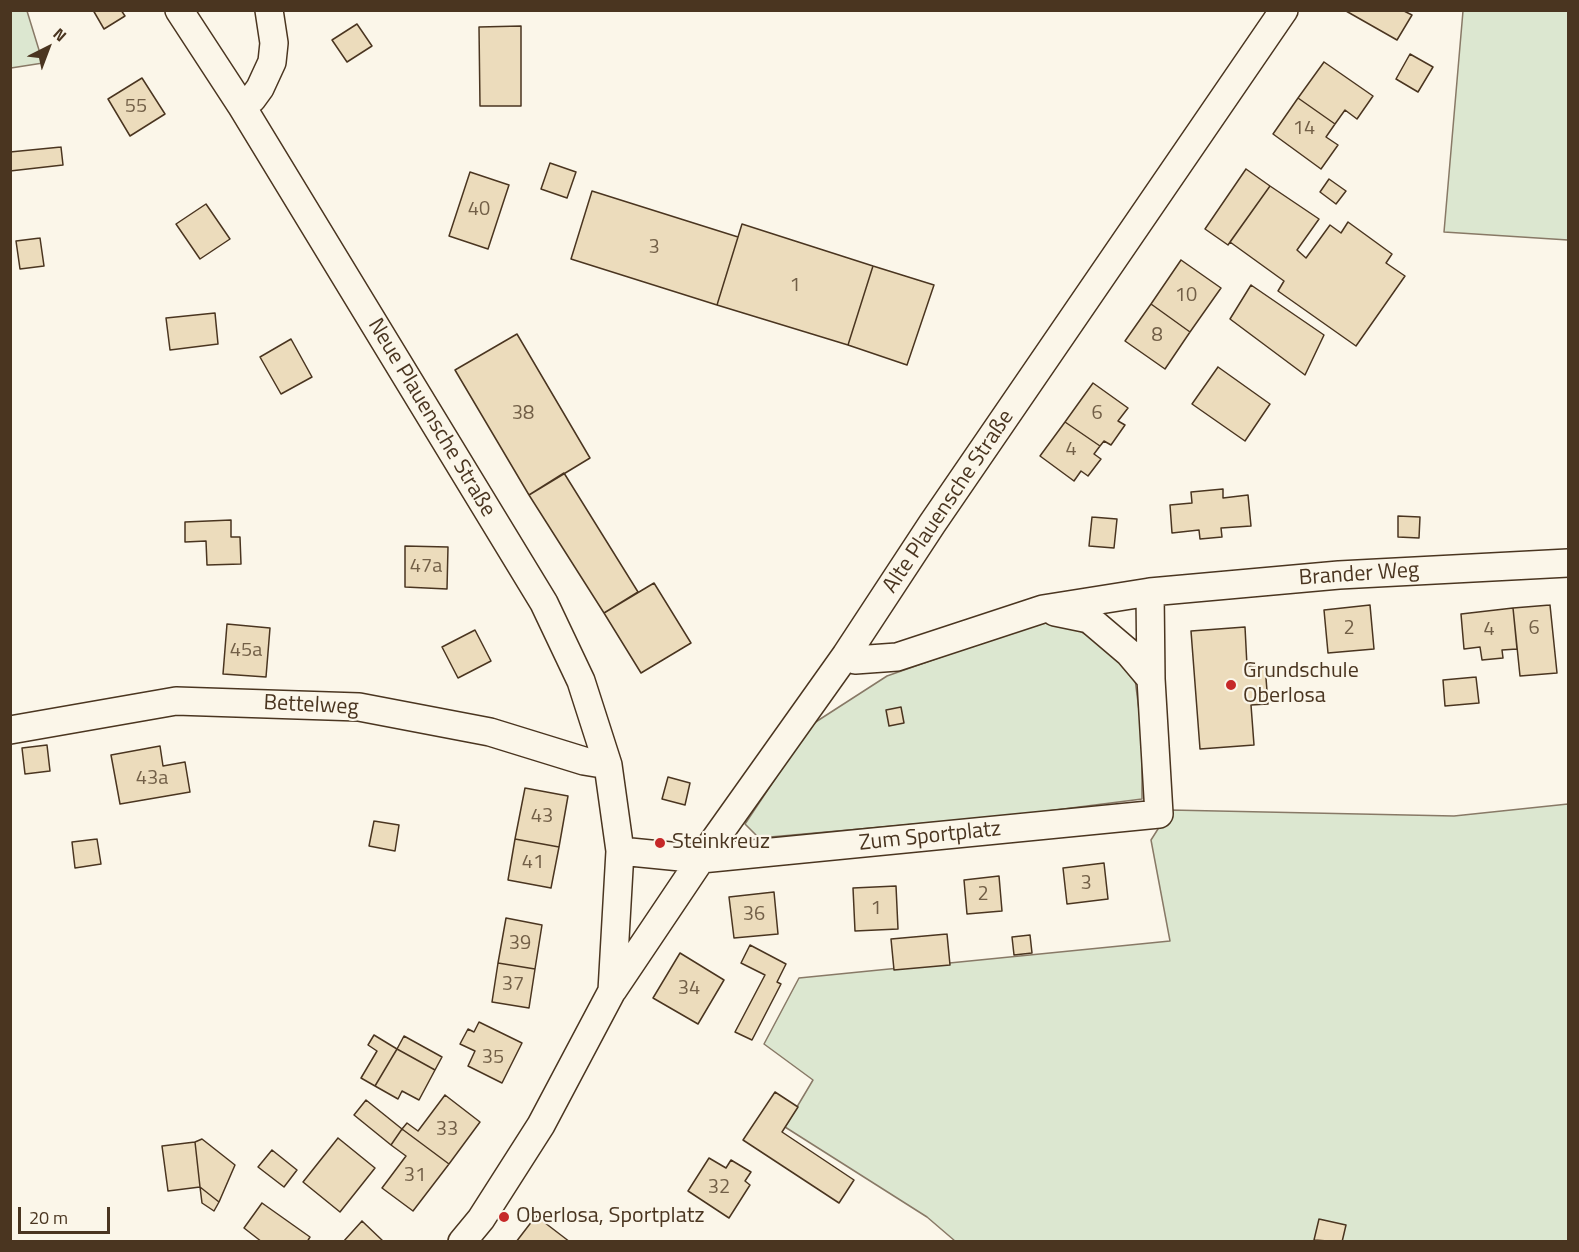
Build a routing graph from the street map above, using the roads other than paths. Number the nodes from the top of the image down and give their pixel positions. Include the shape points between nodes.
1 (179, 10) edge
2 (269, 10) edge
3 (1284, 10) edge
4 (241, 105) junction
5 (1569, 563) edge
6 (1150, 592) junction
7 (1043, 609) junction
8 (846, 655) junction
9 (1151, 679) junction
10 (10, 730) edge
11 (608, 765) junction
12 (621, 851) junction
13 (700, 859) junction
14 (612, 991) junction
15 (462, 1242) edge

1 - 4 street, Neue Plauensche Straße
2 - 4 street via 274,43 272,62 252,99
3 - 8 street, Alte Plauensche Straße
4 - 11 street, Neue Plauensche Straße via 544,603 581,681
5 - 6 street, Brander Weg via 1339,575
6 - 7 street, Brander Weg
6 - 9 street
7 - 8 street, Brander Weg via 897,657 855,660
7 - 9 street via 1089,619 1130,653
8 - 13 street, Alte Plauensche Straße
9 - 13 street, Zum Sportplatz via 1159,814
10 - 11 street, Bettelweg via 176,701 359,707 490,732
11 - 12 street, Neue Plauensche Straße
12 - 13 street
12 - 14 street, Neue Plauensche Straße
13 - 14 street, Alte Plauensche Straße
14 - 15 street, Neue Plauensche Straße via 541,1125

